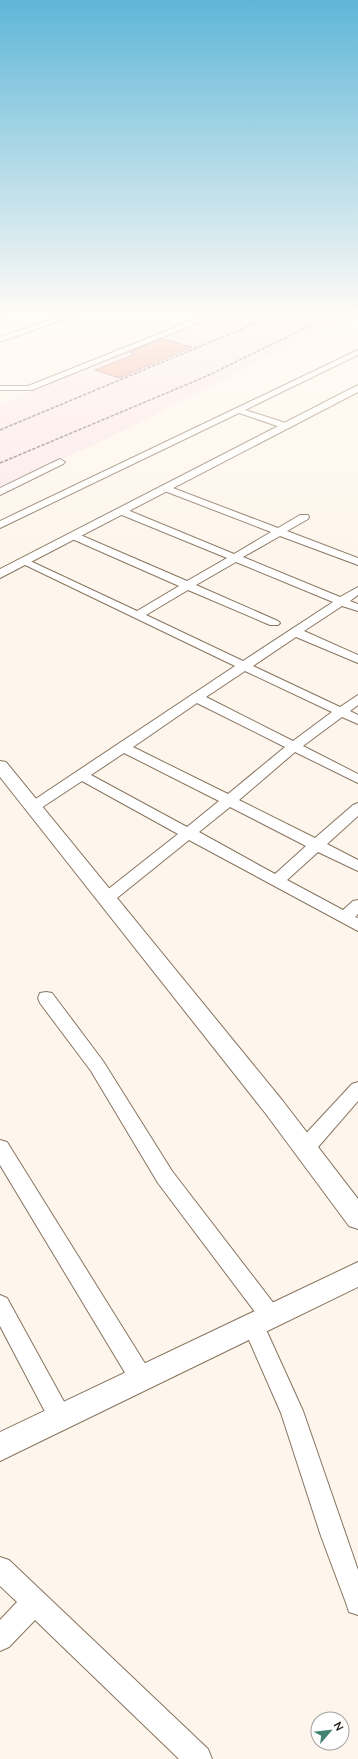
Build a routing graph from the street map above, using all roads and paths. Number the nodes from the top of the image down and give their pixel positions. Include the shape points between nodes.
1 (269, 395) edge
2 (345, 395) edge
3 (238, 410) junction
4 (286, 426) junction
5 (60, 462) dead end
6 (165, 488) junction
7 (0, 492) edge
8 (121, 512) junction
9 (304, 516) dead end
10 (0, 525) edge
11 (278, 532) junction
12 (74, 536) junction
13 (234, 558) junction
14 (24, 562) junction
15 (358, 562) edge
16 (0, 574) edge
17 (188, 586) junction
18 (358, 590) edge
19 (342, 602) junction
20 (358, 608) edge
21 (138, 616) junction
22 (274, 623) dead end
23 (295, 632) junction
24 (358, 659) edge
25 (246, 665) junction
26 (197, 698) junction
27 (358, 699) edge
28 (341, 712) junction
29 (358, 720) edge
30 (123, 747) junction
31 (293, 747) junction
32 (0, 766) edge
33 (81, 775) junction
34 (358, 779) edge
35 (230, 800) junction
36 (33, 807) junction
37 (358, 808) edge
38 (188, 832) junction
39 (317, 845) junction
40 (358, 866) edge
41 (276, 881) junction
42 (107, 898) junction
43 (358, 905) edge
44 (351, 921) edge
45 (46, 998) dead end
46 (358, 1089) edge
47 (0, 1148) edge
48 (305, 1148) junction
49 (358, 1218) edge
50 (358, 1274) edge
51 (0, 1305) edge
52 (262, 1320) junction
53 (141, 1378) junction
54 (60, 1417) junction
55 (0, 1447) edge
56 (0, 1569) edge
57 (34, 1602) junction
58 (358, 1603) edge
59 (0, 1638) edge
60 (198, 1759) edge

1 - 3 street
2 - 4 street
3 - 4 street
3 - 10 street
4 - 6 street
5 - 7 street
6 - 8 street
6 - 11 street
8 - 12 street
8 - 13 street
9 - 11 street
11 - 13 street
11 - 15 street
12 - 14 street
12 - 17 street
13 - 17 street
13 - 19 street
14 - 16 street
14 - 21 street
17 - 21 street
17 - 22 street
18 - 19 street
19 - 20 street
19 - 23 street
21 - 25 street
23 - 24 street
23 - 25 street
25 - 26 street
25 - 28 street
26 - 30 street
26 - 31 street
27 - 28 street
28 - 29 street
28 - 31 street
30 - 33 street
30 - 35 street
31 - 34 street
31 - 35 street
32 - 36 street
33 - 36 street
33 - 38 street
35 - 38 street
35 - 39 street
36 - 42 street
37 - 39 street
38 - 41 street
38 - 42 street
39 - 40 street
39 - 41 street
41 - 44 street
42 - 48 street
43 - 44 street
45 - 52 street via 97,1066 165,1177
46 - 48 street
47 - 53 street
48 - 49 street
50 - 52 street
51 - 54 street
52 - 53 street
52 - 58 street via 333,1536
53 - 54 street
54 - 55 street
56 - 57 street
57 - 59 street
57 - 60 street

